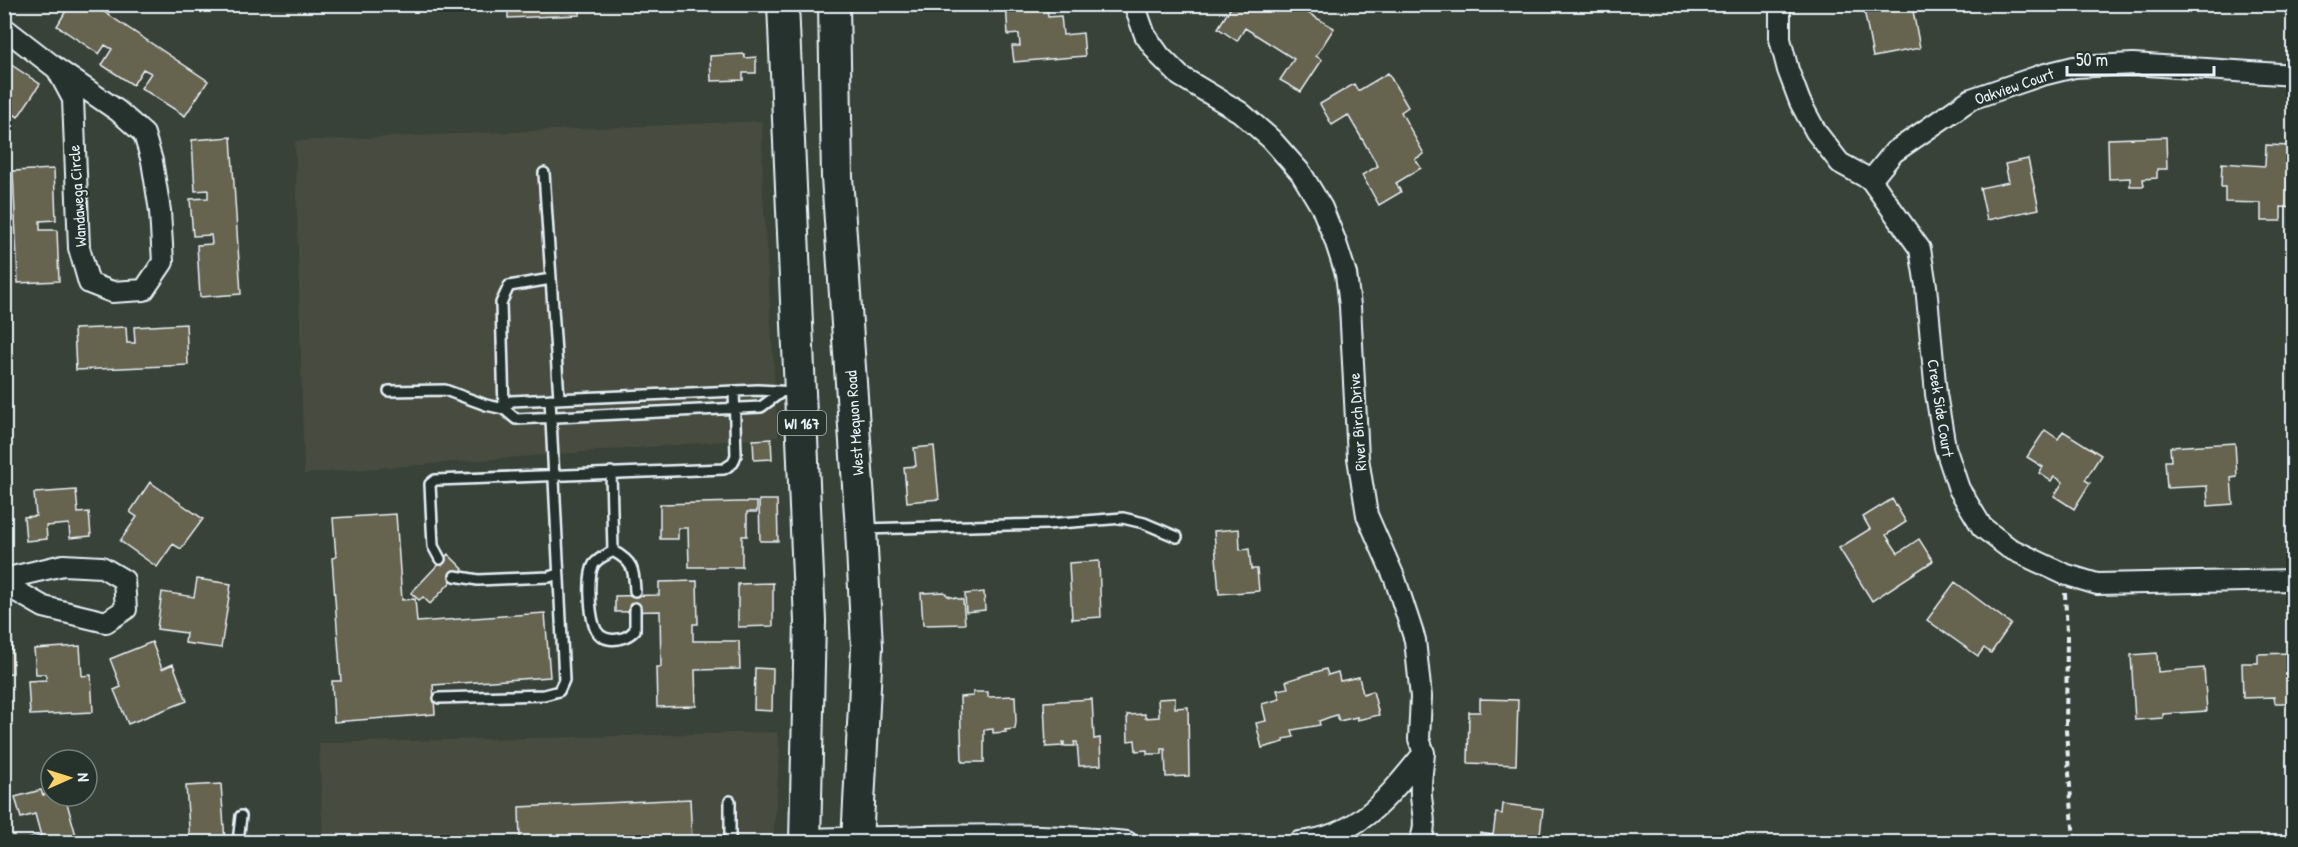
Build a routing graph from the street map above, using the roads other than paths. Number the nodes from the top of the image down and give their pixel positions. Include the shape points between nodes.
1 (783, 4) edge
2 (834, 4) edge
3 (1134, 4) edge
4 (1780, 4) edge
5 (4, 28) edge
6 (57, 69) junction
7 (2294, 75) edge
8 (544, 173) dead end
9 (1871, 180) junction
10 (551, 279) junction
11 (851, 388) junction
12 (389, 391) dead end
13 (734, 391) junction
14 (790, 393) junction
15 (555, 398) junction
16 (734, 408) junction
17 (504, 410) junction
18 (551, 417) junction
19 (611, 472) junction
20 (555, 474) junction
21 (861, 529) junction
22 (1177, 537) dead end
23 (613, 551) junction
24 (440, 559) dead end
25 (558, 574) junction
26 (455, 576) dead end
27 (4, 579) edge
28 (2294, 580) edge
29 (4, 584) edge
30 (635, 591) dead end
31 (634, 608) dead end
32 (439, 698) dead end
33 (1424, 753) junction
34 (730, 801) dead end
35 (241, 816) dead end
36 (858, 840) edge
37 (805, 841) edge
38 (1310, 842) edge
39 (238, 843) edge
40 (730, 843) edge
41 (1127, 843) edge
42 (1419, 843) edge

1 - 14 main road, WI 167
2 - 11 main road, West Mequon Road via 837,177
3 - 33 street, River Birch Drive via 1145,35 1160,56 1180,76 1240,112 1301,173 1335,240 1346,274 1350,306 1358,458 1367,515 1395,579 1415,640 1421,697 1419,739
4 - 9 street, Creek Side Court via 1780,39 1800,102 1816,132 1840,163
5 - 6 street, Wandawega Circle
6 - 6 street, Wandawega Circle via 73,99 79,249 89,283 112,292 144,290 163,262 160,212 144,134
7 - 9 street, Oakview Court via 2133,64 2074,67 1971,99 1894,152
8 - 10 lane
9 - 28 street, Creek Side Court via 1920,249 1945,447 1959,489 1982,527 2009,548 2064,574 2097,584
10 - 15 lane
10 - 17 lane via 509,286 501,303
11 - 14 main road
11 - 21 main road, West Mequon Road
12 - 17 lane via 445,390
13 - 14 lane
13 - 15 lane
13 - 16 lane
14 - 16 lane via 760,407
14 - 37 main road, WI 167 via 810,621
15 - 17 lane via 511,401
15 - 18 lane
16 - 18 lane
16 - 19 lane via 736,455 724,469
17 - 18 lane via 516,419
18 - 20 lane
19 - 20 lane
19 - 23 lane
20 - 24 lane via 435,480 430,484 433,546
20 - 25 lane
21 - 22 lane via 1123,518
21 - 36 main road, West Mequon Road via 867,646
23 - 30 lane via 627,559 634,572
23 - 31 lane via 591,570 594,626 601,635 627,639 635,630
25 - 26 lane via 478,580
25 - 32 lane via 564,680 559,691 544,695
27 - 29 street via 63,565 102,567 124,580 126,609 106,622 44,607
33 - 38 street via 1370,815 1345,830
33 - 42 street, River Birch Drive via 1421,797 1425,816
34 - 40 lane
35 - 39 lane
36 - 37 street
36 - 41 street via 982,834

